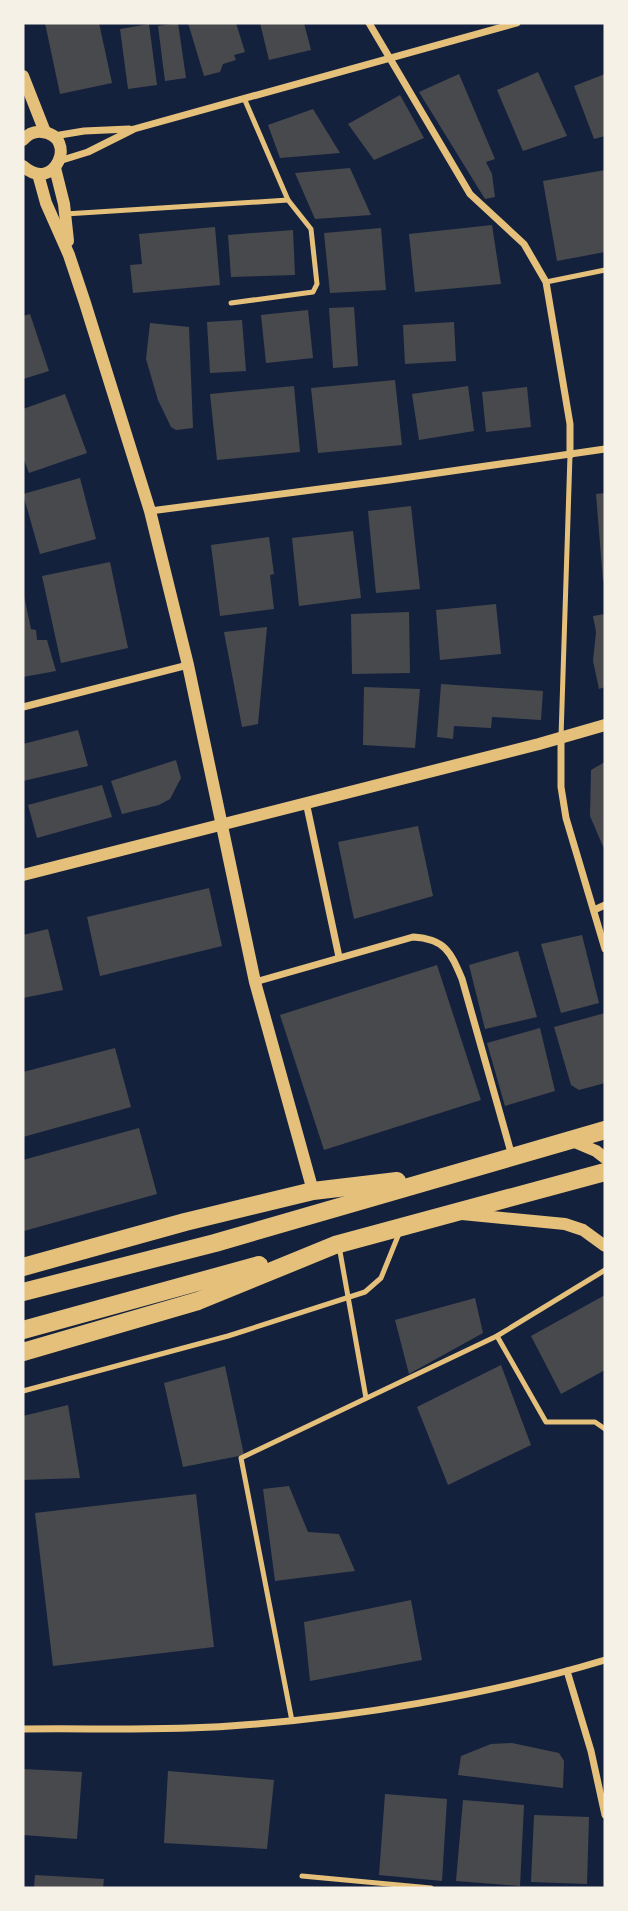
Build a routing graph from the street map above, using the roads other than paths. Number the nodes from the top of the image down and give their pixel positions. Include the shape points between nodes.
1 (369, 23) edge
2 (517, 23) edge
3 (391, 57) junction
4 (23, 76) edge
5 (244, 98) junction
6 (134, 129) junction
7 (49, 134) junction
8 (23, 136) edge
9 (57, 164) junction
10 (23, 166) edge
11 (38, 174) junction
12 (288, 200) junction
13 (65, 214) junction
14 (69, 256) junction
15 (605, 270) edge
16 (546, 282) junction
17 (232, 303) dead end
18 (605, 449) edge
19 (570, 455) junction
20 (150, 510) junction
21 (188, 665) junction
22 (23, 707) edge
23 (605, 725) edge
24 (561, 737) junction
25 (306, 802) junction
26 (221, 824) junction
27 (23, 875) edge
28 (605, 905) edge
29 (594, 910) junction
30 (605, 949) edge
31 (339, 957) junction
32 (255, 982) junction
33 (605, 1130) edge
34 (570, 1140) junction
35 (513, 1157) junction
36 (605, 1158) edge
37 (605, 1172) edge
38 (450, 1175) junction
39 (313, 1191) junction
40 (458, 1213) junction
41 (402, 1228) junction
42 (337, 1244) junction
43 (605, 1246) edge
44 (23, 1267) edge
45 (605, 1270) edge
46 (23, 1292) edge
47 (348, 1298) junction
48 (23, 1330) edge
49 (497, 1336) junction
50 (23, 1352) edge
51 (23, 1391) edge
52 (366, 1398) junction
53 (605, 1429) edge
54 (605, 1660) edge
55 (567, 1671) junction
56 (292, 1721) junction
57 (23, 1729) edge
58 (605, 1815) edge
59 (302, 1876) dead end
60 (432, 1888) edge

1 - 3 street
2 - 3 street
3 - 5 street
3 - 16 street via 470,194 524,244
4 - 7 street
5 - 6 street
5 - 12 lane
6 - 7 street
6 - 9 street
7 - 8 street
7 - 9 street via 59,143
9 - 11 street
9 - 13 street
10 - 11 street
11 - 14 street
12 - 13 lane
12 - 17 lane via 311,229 317,284 313,292
13 - 14 street
14 - 20 street
15 - 16 lane
16 - 19 street via 570,424
18 - 19 street
19 - 20 street
19 - 24 lane
20 - 21 street
21 - 22 street
21 - 26 street
23 - 24 street
24 - 25 street
24 - 29 street via 566,818
25 - 26 street
25 - 31 street
26 - 27 street
26 - 32 street
28 - 29 street
29 - 30 street
31 - 32 street
31 - 35 street via 412,937 444,945 462,979
32 - 39 street
33 - 34 main road
34 - 35 main road
34 - 36 street
35 - 38 main road
37 - 40 main road
38 - 39 main road
38 - 46 main road
39 - 44 main road
40 - 41 main road
40 - 43 street via 565,1224
41 - 42 main road
41 - 47 lane via 381,1278 365,1292
42 - 47 lane
42 - 48 main road
42 - 50 main road via 198,1301
45 - 49 lane
47 - 51 lane via 228,1336
47 - 52 lane
49 - 52 lane
49 - 53 lane via 546,1422 595,1422
52 - 56 lane via 241,1458
54 - 55 street
55 - 56 street
55 - 58 street
56 - 57 street
59 - 60 lane

